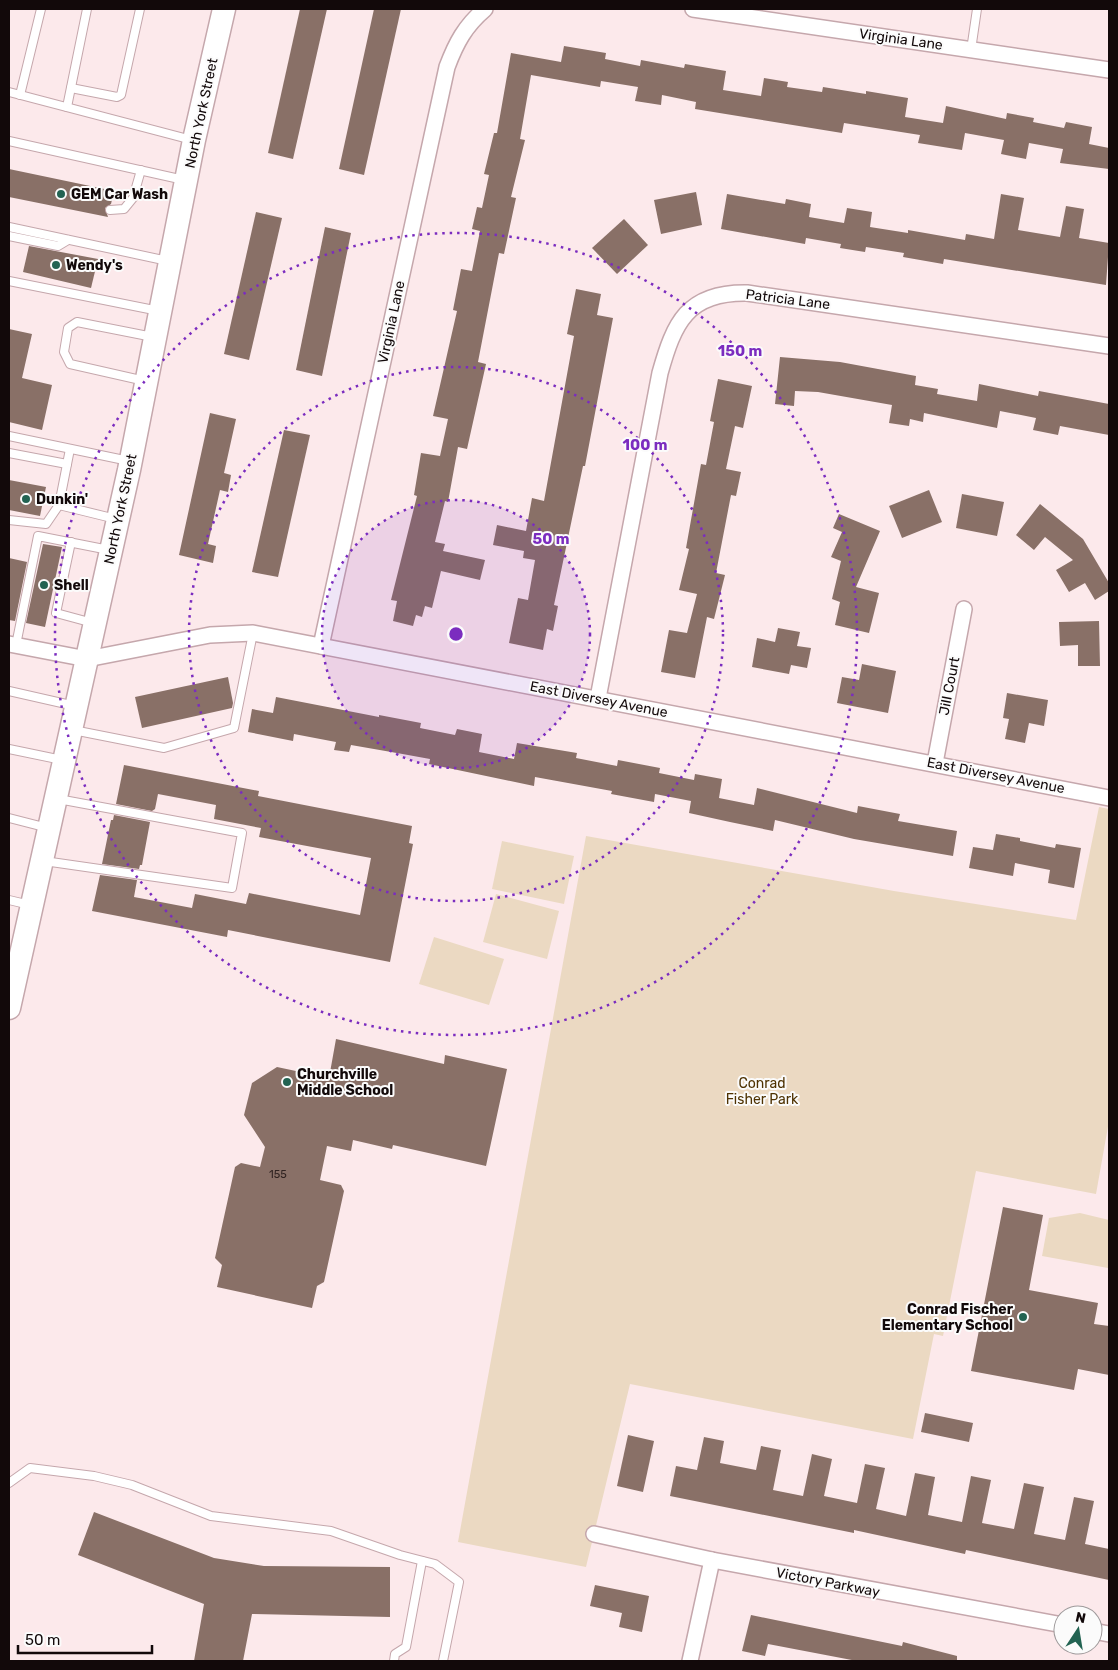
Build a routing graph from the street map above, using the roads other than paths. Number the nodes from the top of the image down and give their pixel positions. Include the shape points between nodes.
1 (41, 9) edge
2 (87, 9) edge
3 (140, 9) edge
4 (224, 9) edge
5 (484, 9) edge
6 (693, 9) edge
7 (976, 9) edge
8 (970, 50) junction
9 (1109, 70) edge
10 (71, 88) junction
11 (9, 92) edge
12 (20, 95) junction
13 (67, 107) junction
14 (194, 140) junction
15 (9, 141) edge
16 (140, 170) junction
17 (186, 181) junction
18 (110, 210) dead end
19 (9, 227) edge
20 (9, 236) edge
21 (68, 240) junction
22 (170, 262) junction
23 (9, 276) edge
24 (9, 281) edge
25 (43, 288) junction
26 (160, 312) junction
27 (155, 337) junction
28 (1109, 346) edge
29 (146, 382) junction
30 (9, 436) edge
31 (70, 449) junction
32 (9, 453) edge
33 (131, 461) junction
34 (67, 464) junction
35 (59, 505) junction
36 (9, 520) edge
37 (118, 520) junction
38 (70, 542) junction
39 (112, 550) junction
40 (964, 608) dead end
41 (95, 623) junction
42 (253, 633) junction
43 (12, 644) edge
44 (321, 646) junction
45 (87, 659) junction
46 (9, 691) edge
47 (598, 698) junction
48 (77, 706) junction
49 (71, 730) junction
50 (9, 749) edge
51 (64, 761) junction
52 (935, 763) junction
53 (56, 798) junction
54 (1109, 798) edge
55 (9, 818) edge
56 (49, 828) junction
57 (42, 861) junction
58 (9, 900) edge
59 (32, 905) junction
60 (13, 966) edge
61 (9, 1008) edge
62 (9, 1483) edge
63 (594, 1534) dead end
64 (712, 1560) junction
65 (422, 1561) junction
66 (1053, 1623) edge
67 (394, 1661) edge
68 (443, 1661) edge
69 (690, 1661) edge

1 - 12 lane
2 - 10 lane
3 - 10 lane via 121,95 117,97
4 - 14 main road, North York Street
5 - 44 street, Virginia Lane via 458,39 446,67
6 - 8 street, Virginia Lane
7 - 8 lane
8 - 9 street, Virginia Lane
10 - 13 lane
11 - 12 lane
12 - 13 lane
13 - 14 lane
14 - 17 main road, North York Street
15 - 16 lane
16 - 17 lane
16 - 18 lane via 133,198 124,209
17 - 22 main road, North York Street
19 - 21 lane
20 - 21 lane via 58,246
21 - 22 lane
22 - 26 main road, North York Street
23 - 25 lane
24 - 25 lane
25 - 26 lane
26 - 27 main road, North York Street
27 - 29 main road, North York Street
27 - 29 lane via 77,322 68,328 64,352 70,364
28 - 47 street, Patricia Lane via 746,293 731,293 697,304 676,326 660,373
29 - 33 main road, North York Street
30 - 31 lane
31 - 33 lane
31 - 34 lane
32 - 34 lane
33 - 37 main road, North York Street
34 - 35 lane
35 - 36 lane via 46,524
35 - 37 lane
37 - 39 main road, North York Street
38 - 39 lane
38 - 41 lane via 56,613
38 - 43 lane via 38,536
39 - 41 main road, North York Street
40 - 52 street, Jill Court
41 - 45 main road, North York Street
42 - 44 street, East Diversey Avenue
42 - 45 street, East Diversey Avenue via 210,635
42 - 49 lane via 234,728 164,748
43 - 45 street
44 - 47 street, East Diversey Avenue
45 - 48 main road, North York Street
46 - 48 lane
47 - 52 street, East Diversey Avenue
48 - 49 main road, North York Street
49 - 51 main road, North York Street
50 - 51 lane
51 - 53 main road, North York Street
52 - 54 street, East Diversey Avenue
53 - 56 main road, North York Street
53 - 57 lane via 242,833 232,888
55 - 56 lane
56 - 57 main road, North York Street
57 - 59 main road, North York Street
58 - 59 lane
59 - 60 main road, North York Street
60 - 61 main road, North York Street
62 - 65 lane via 30,1468 94,1476 132,1485 211,1516 331,1530
63 - 64 street, Victory Parkway
64 - 66 street, Victory Parkway
64 - 69 street
65 - 67 lane via 406,1648 395,1654
65 - 68 lane via 434,1564 459,1582

